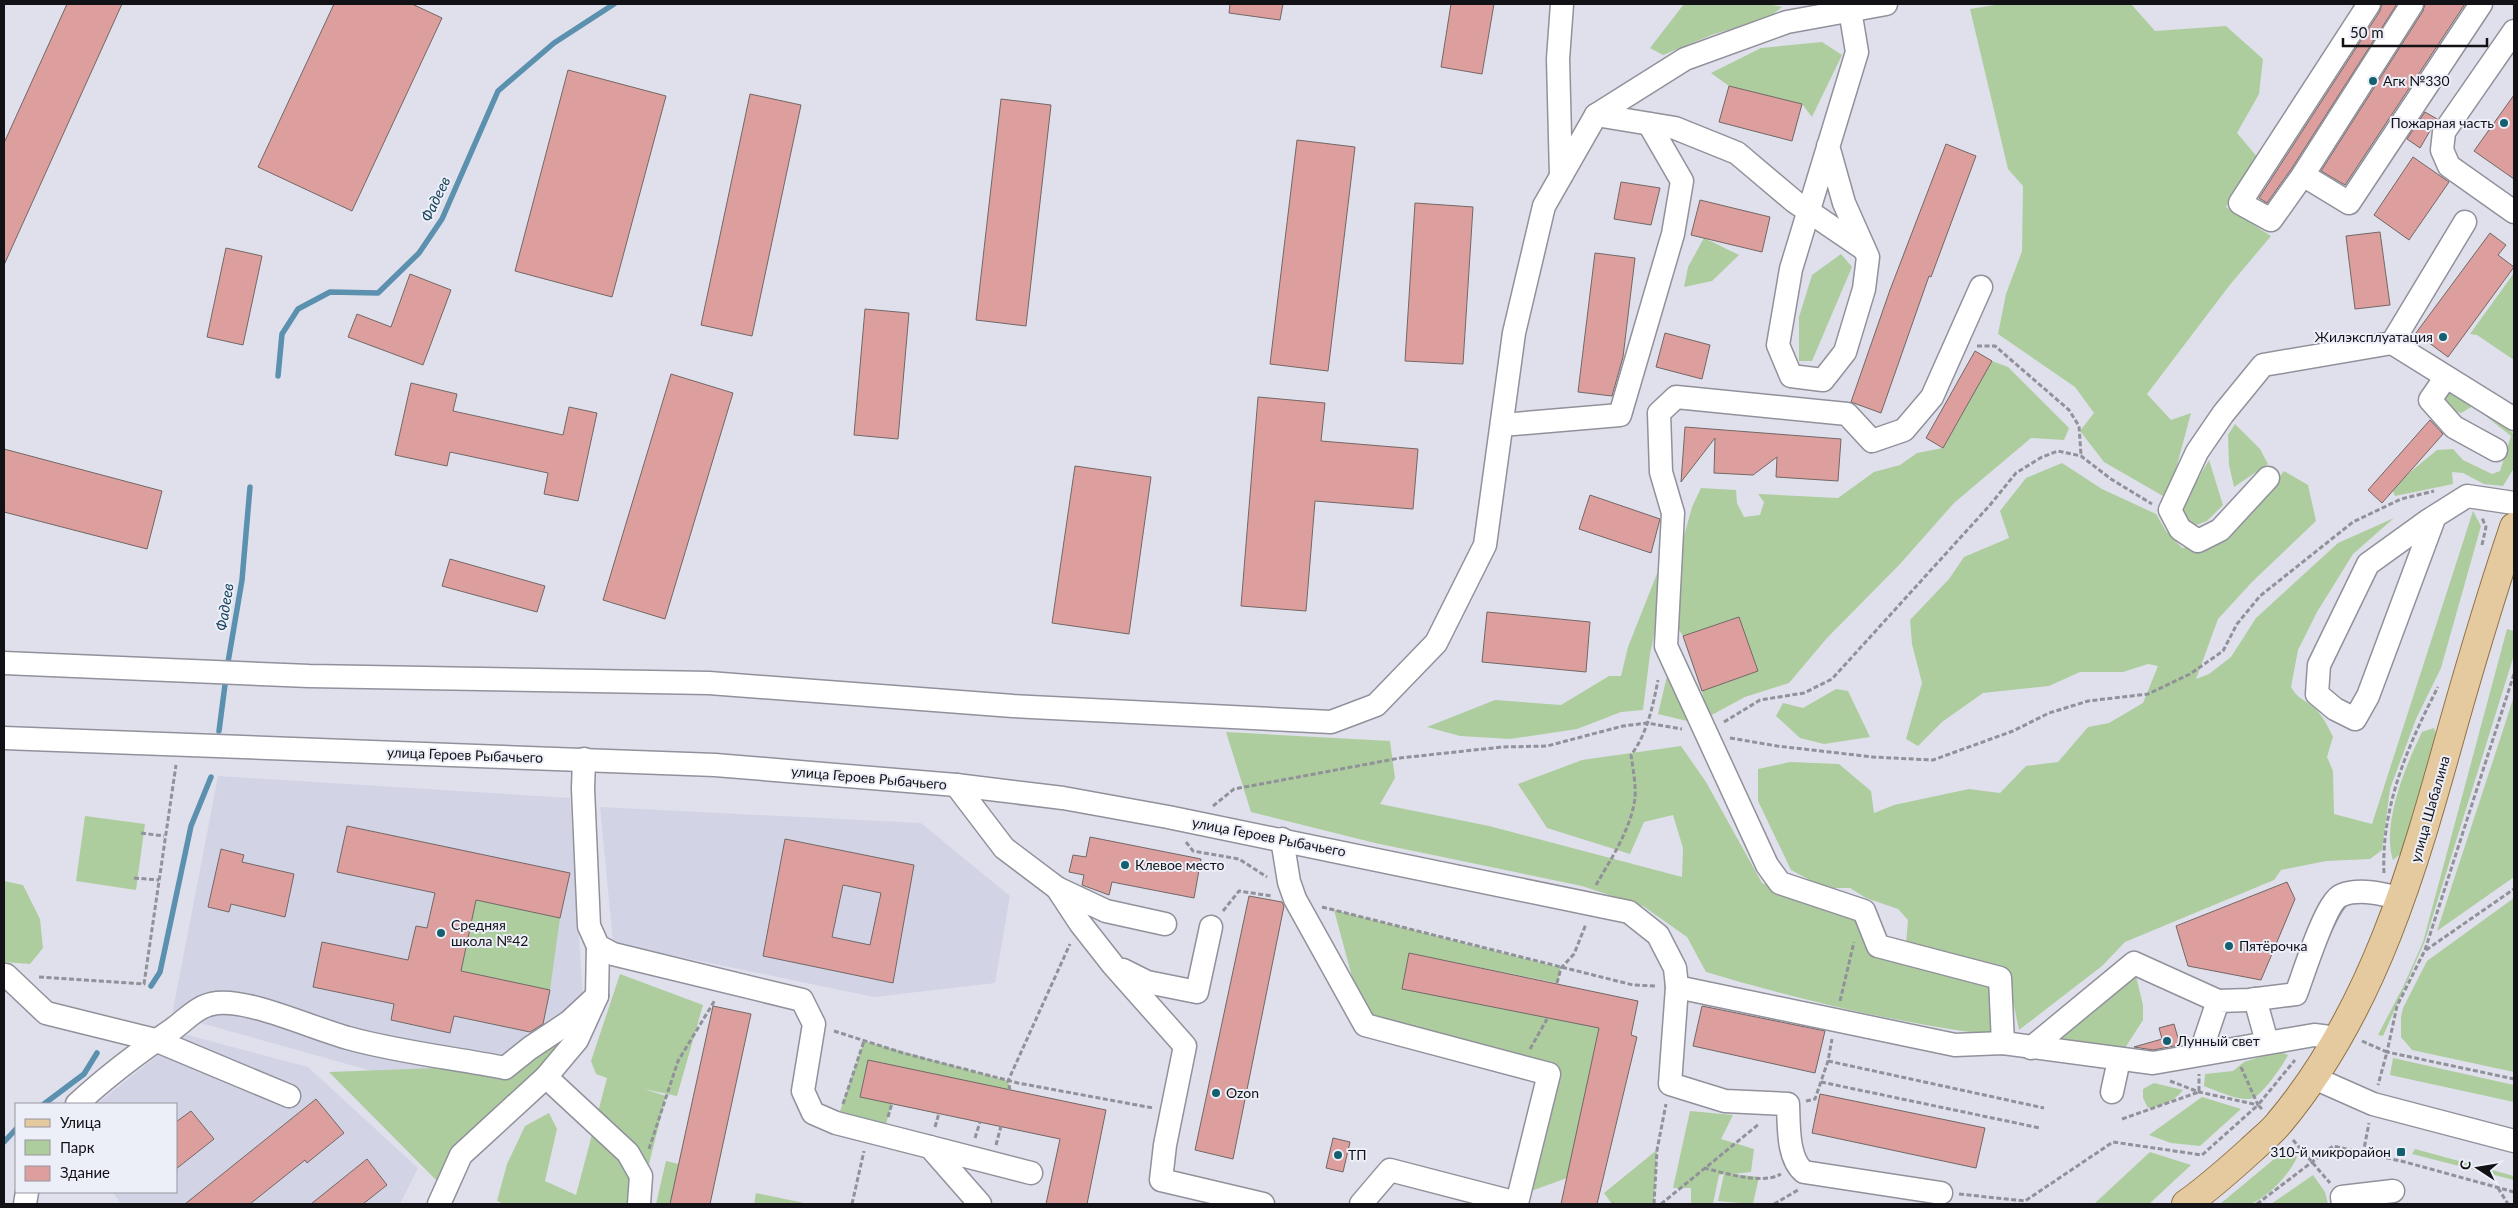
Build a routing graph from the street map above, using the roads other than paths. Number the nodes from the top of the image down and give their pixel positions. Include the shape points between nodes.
1 (1562, 4) edge
2 (1886, 4) edge
3 (2369, 4) edge
4 (2412, 4) edge
5 (2481, 4) edge
6 (1850, 10) junction
7 (2514, 31) edge
8 (1596, 115) junction
9 (1649, 124) junction
10 (1828, 146) junction
11 (2303, 175) junction
12 (1561, 177) junction
13 (1808, 211) junction
14 (2514, 212) edge
15 (2465, 222) dead end
16 (1864, 249) junction
17 (1981, 287) dead end
18 (2392, 343) junction
19 (2446, 377) junction
20 (2514, 419) edge
21 (1502, 425) junction
22 (2496, 450) dead end
23 (2268, 478) dead end
24 (2514, 503) edge
25 (2435, 516) junction
26 (2514, 527) edge
27 (2507, 573) edge
28 (4, 663) edge
29 (4, 738) edge
30 (584, 759) junction
31 (956, 785) junction
32 (1282, 839) junction
33 (1057, 888) junction
34 (2394, 897) junction
35 (1216, 920) road end
36 (1166, 924) dead end
37 (598, 946) junction
38 (1113, 965) junction
39 (5, 975) edge
40 (1677, 987) junction
41 (597, 996) junction
42 (2256, 1000) junction
43 (2218, 1002) junction
44 (2340, 1034) junction
45 (155, 1040) junction
46 (2267, 1042) junction
47 (2003, 1043) junction
48 (2031, 1048) junction
49 (2200, 1054) junction
50 (2120, 1060) junction
51 (546, 1077) junction
52 (2312, 1077) junction
53 (2112, 1092) dead end
54 (289, 1096) dead end
55 (78, 1103) edge
56 (2514, 1141) edge
57 (930, 1146) junction
58 (1032, 1173) dead end
59 (2393, 1191) dead end
60 (1941, 1193) road end
61 (439, 1204) edge
62 (639, 1204) edge
63 (980, 1204) edge
64 (1263, 1204) edge
65 (1361, 1204) edge
66 (2186, 1204) edge
67 (2343, 1204) edge

1 - 12 street via 1558,59
2 - 6 street
3 - 11 street via 2240,203 2271,220
4 - 11 street
5 - 11 street via 2349,203
6 - 8 street via 1787,22 1685,59
6 - 10 street via 1856,52
7 - 14 street via 2444,132 2442,150 2449,166
8 - 9 street
8 - 12 street
9 - 13 street via 1674,128 1737,154
9 - 21 street via 1682,181 1673,234 1620,415
10 - 13 street
10 - 16 street via 1844,203
12 - 21 street via 1544,206 1514,332
13 - 16 street
13 - 16 street via 1790,269 1778,345 1791,376 1823,380 1845,352 1864,289 1868,257
15 - 18 street
17 - 47 street via 1932,397 1904,430 1872,441 1847,414 1676,397 1659,413 1661,472 1673,513 1666,646 1767,865 1780,883 1864,911 1878,946 2000,978
18 - 19 street
18 - 23 street via 2263,365 2240,391 2202,445 2170,510 2180,529 2198,541 2220,530
19 - 20 street
19 - 22 street via 2430,400 2454,427
21 - 28 street via 1485,545 1436,644 1376,705 1331,722 1013,706 709,684 239,673
24 - 25 street via 2467,496
25 - 25 street via 2368,564 2319,665 2316,694 2334,709 2355,719 2368,696
26 - 27 main road, улица Шабалина
27 - 34 main road, улица Шабалина via 2423,836
29 - 30 street, улица Героев Рыбачьего
30 - 31 street, улица Героев Рыбачьего
30 - 37 street via 589,926
31 - 32 street, улица Героев Рыбачьего via 1063,798
31 - 33 street via 1004,848
32 - 40 street, улица Героев Рыбачьего via 1591,897 1629,912 1658,935 1675,968
32 - 65 street via 1295,899 1365,1025 1549,1074 1517,1203 1390,1170
33 - 36 street via 1106,911
33 - 38 street
34 - 42 street via 2353,892 2340,895 2328,908 2296,994
34 - 44 main road, улица Шабалина via 2391,928
35 - 38 street via 1197,992 1147,982
37 - 41 street
37 - 57 street via 613,954 802,1000 814,1024 803,1091 813,1113 836,1123
38 - 64 street via 1186,1046 1171,1112 1161,1180
39 - 45 street via 46,1013
40 - 47 street via 1955,1045
40 - 60 street, улица Героев Рыбачьего via 1670,1084 1725,1101 1788,1104 1796,1165 1804,1172
41 - 45 street via 569,1022 505,1068 350,1039 238,1003 216,1003 196,1010
41 - 51 street via 577,1040
42 - 43 street
42 - 46 street
43 - 48 street via 2134,963
43 - 49 street
44 - 46 street
44 - 52 main road, улица Шабалина
45 - 54 street
45 - 55 street
46 - 49 street
47 - 48 street
48 - 50 street
49 - 50 street via 2154,1063
50 - 53 street
51 - 61 street via 461,1154
51 - 62 street via 628,1153 641,1176
52 - 56 street via 2373,1104
52 - 66 main road, улица Шабалина via 2278,1124 2212,1186
57 - 58 street
57 - 63 street
59 - 67 street via 2342,1197

